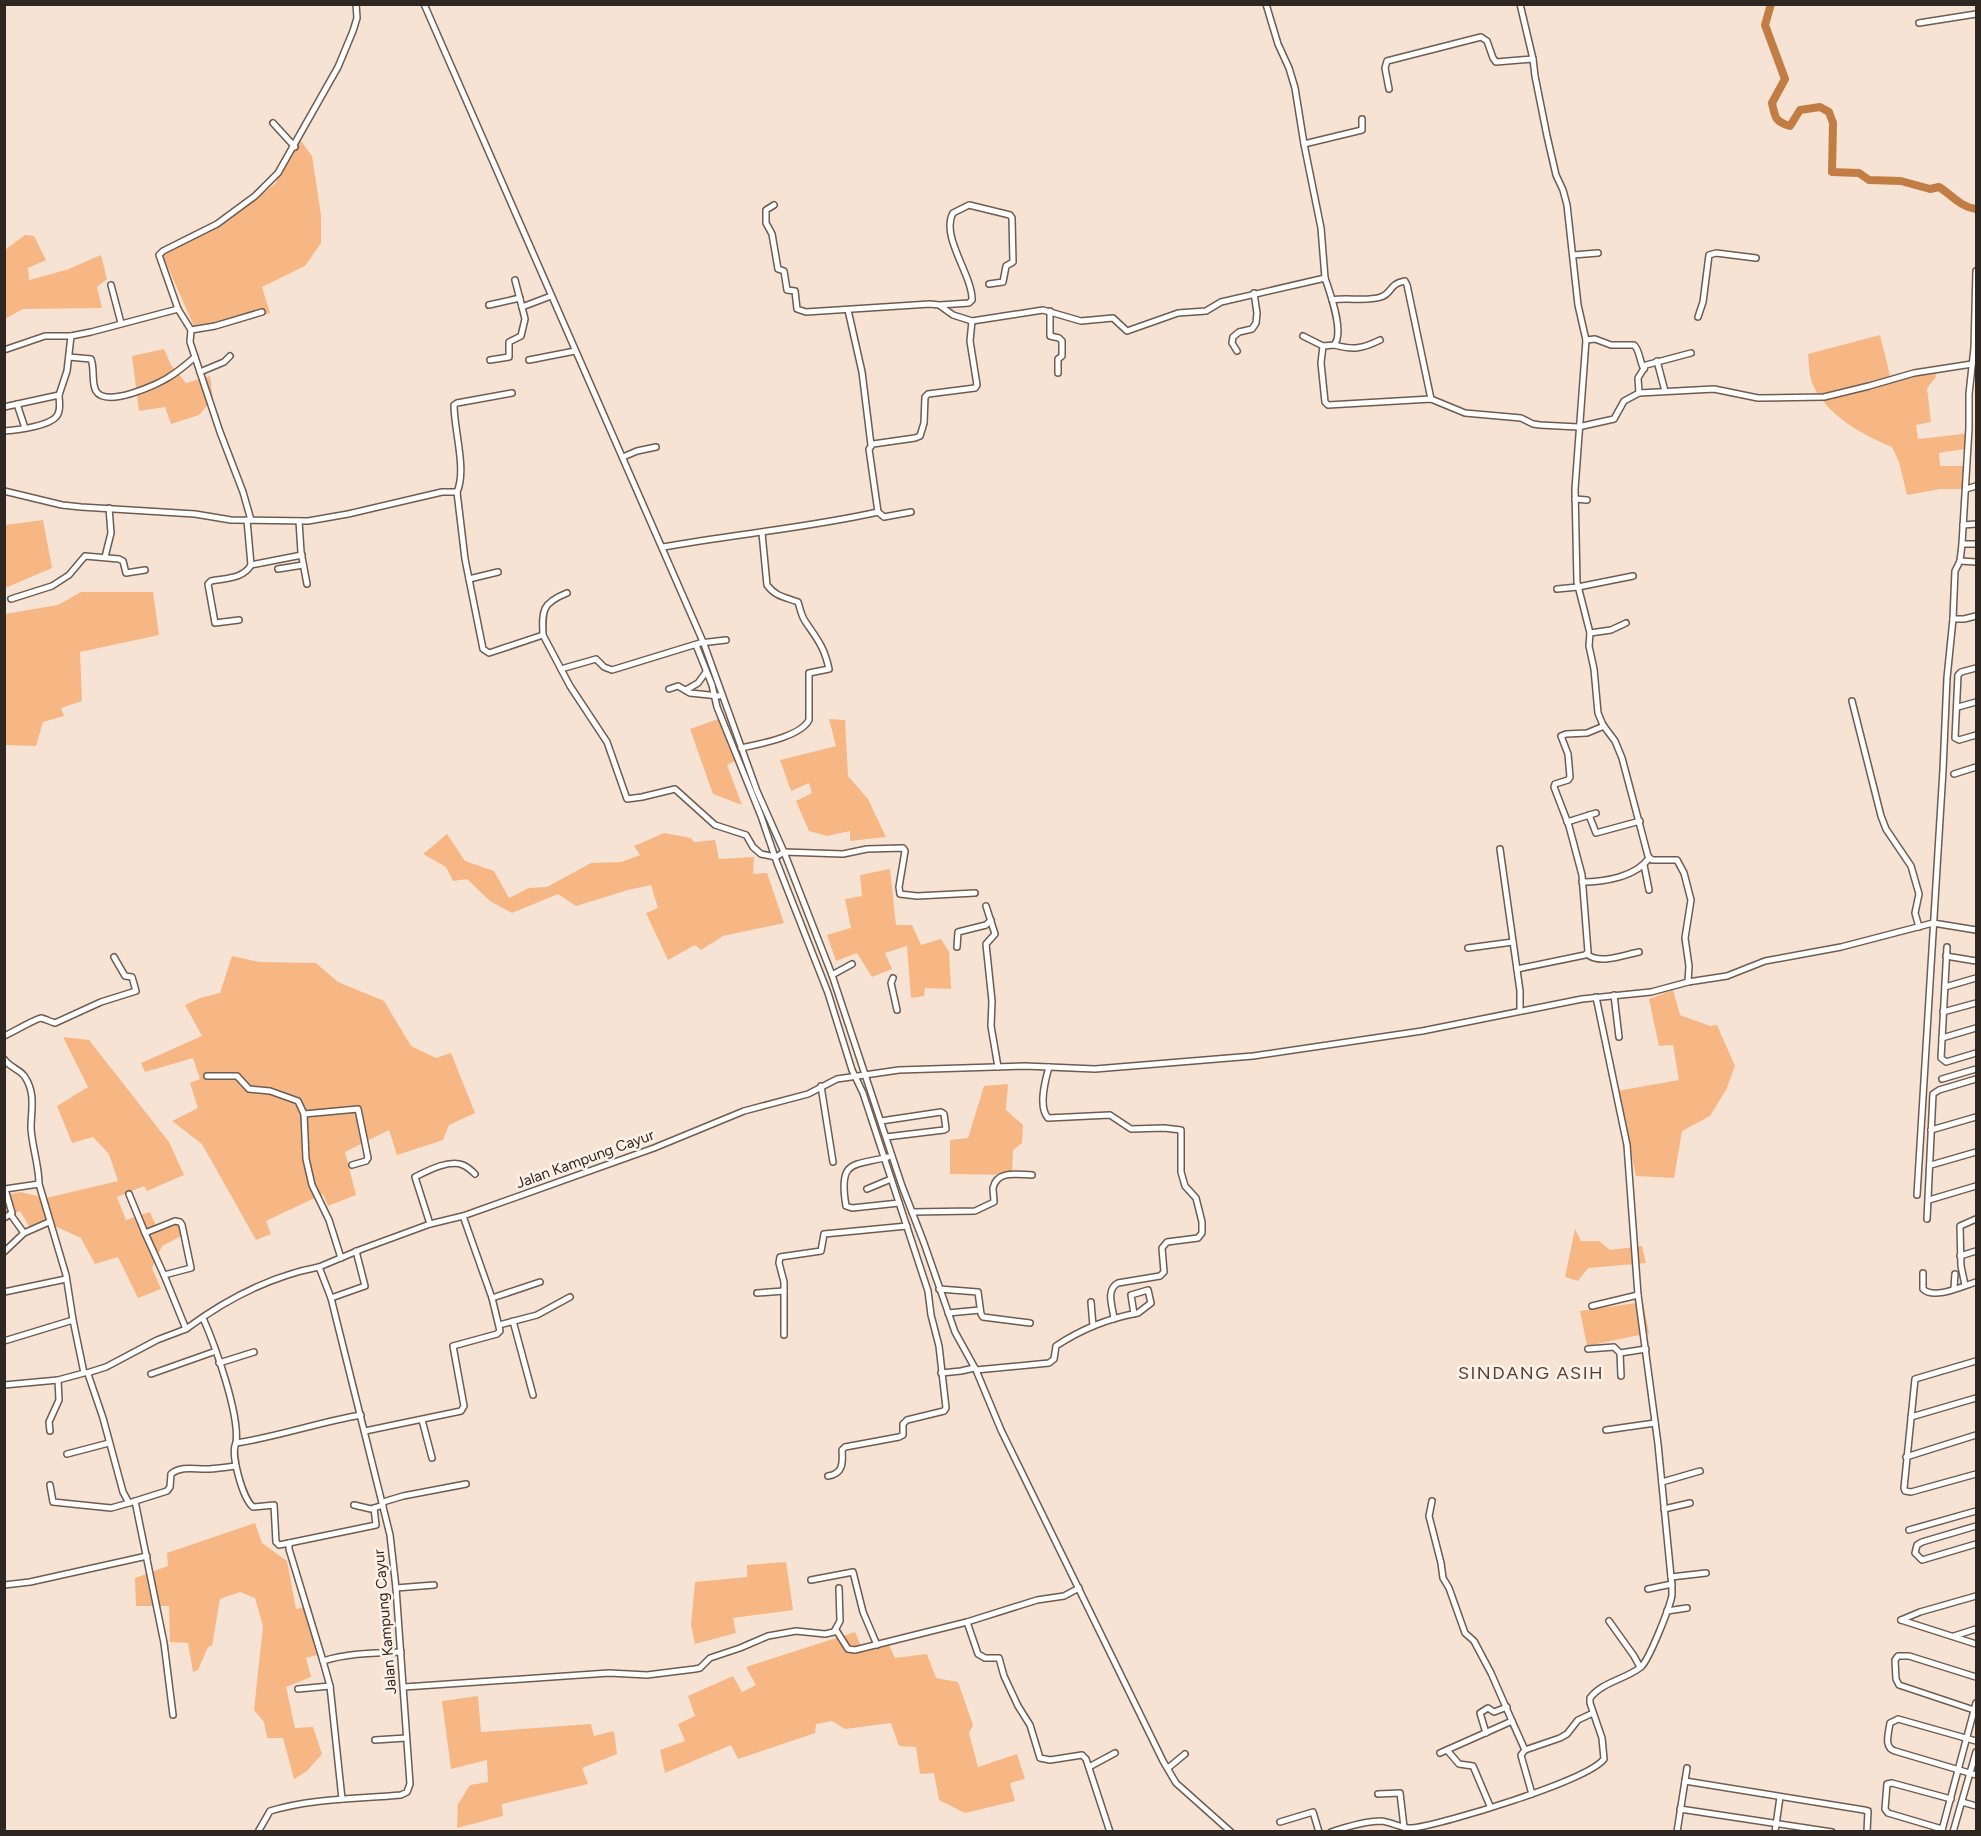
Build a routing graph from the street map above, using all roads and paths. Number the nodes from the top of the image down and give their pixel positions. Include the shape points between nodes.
1 (356, 4) edge
2 (424, 4) edge
3 (1266, 4) edge
4 (1521, 4) edge
5 (1977, 14) edge
6 (1919, 23) dead end
7 (1533, 59) junction
8 (1389, 89) dead end
9 (1362, 119) dead end
10 (273, 123) dead end
11 (1304, 144) junction
12 (295, 147) junction
13 (774, 205) dead end
14 (1598, 253) dead end
15 (1573, 255) junction
16 (1756, 258) dead end
17 (1977, 271) edge
18 (1325, 278) junction
19 (515, 280) dead end
20 (989, 284) dead end
21 (111, 285) dead end
22 (1254, 293) junction
23 (550, 296) junction
24 (520, 298) junction
25 (1332, 300) junction
26 (489, 305) dead end
27 (939, 305) junction
28 (522, 307) junction
29 (178, 309) junction
30 (848, 310) junction
31 (1050, 311) junction
32 (262, 312) dead end
33 (1698, 317) dead end
34 (972, 321) junction
35 (121, 323) junction
36 (191, 330) junction
37 (70, 336) junction
38 (1303, 336) dead end
39 (1380, 340) dead end
40 (1586, 340) junction
41 (1334, 345) junction
42 (1323, 346) junction
43 (1975, 348) edge
44 (4, 350) edge
45 (575, 351) junction
46 (1237, 351) dead end
47 (1691, 353) dead end
48 (230, 356) dead end
49 (69, 357) junction
50 (195, 357) junction
51 (490, 360) dead end
52 (530, 360) dead end
53 (1657, 361) junction
54 (1972, 364) junction
55 (1644, 369) junction
56 (200, 372) junction
57 (1058, 373) dead end
58 (1974, 378) edge
59 (1665, 391) junction
60 (512, 393) dead end
61 (1639, 393) junction
62 (59, 395) junction
63 (1431, 399) junction
64 (17, 404) junction
65 (4, 407) edge
66 (1578, 427) junction
67 (25, 428) junction
68 (1969, 428) junction
69 (1977, 429) edge
70 (4, 431) edge
71 (871, 446) junction
72 (656, 447) dead end
73 (623, 457) junction
74 (1977, 486) edge
75 (1966, 489) junction
76 (4, 491) edge
77 (457, 492) junction
78 (1575, 499) junction
79 (1587, 500) dead end
80 (110, 508) junction
81 (878, 512) junction
82 (911, 512) dead end
83 (249, 520) junction
84 (298, 521) junction
85 (1977, 524) edge
86 (1963, 525) junction
87 (762, 533) junction
88 (1962, 544) junction
89 (1977, 544) edge
90 (663, 547) junction
91 (302, 555) junction
92 (105, 557) junction
93 (1960, 561) junction
94 (1977, 562) edge
95 (251, 565) junction
96 (303, 565) junction
97 (278, 569) dead end
98 (145, 570) dead end
99 (498, 572) dead end
100 (1632, 576) dead end
101 (469, 579) junction
102 (307, 584) dead end
103 (1578, 587) junction
104 (1557, 589) dead end
105 (567, 593) dead end
106 (11, 599) dead end
107 (1977, 616) edge
108 (1953, 619) junction
109 (239, 620) dead end
110 (1626, 623) dead end
111 (1590, 633) junction
112 (543, 635) junction
113 (726, 639) dead end
114 (700, 644) junction
115 (1977, 668) edge
116 (561, 669) junction
117 (706, 672) junction
118 (669, 689) dead end
119 (686, 690) junction
120 (723, 695) junction
121 (716, 698) junction
122 (1852, 701) dead end
123 (1977, 702) edge
124 (1958, 707) junction
125 (1604, 726) junction
126 (1977, 735) edge
127 (741, 748) junction
128 (1976, 769) edge
129 (1954, 774) dead end
130 (1596, 813) dead end
131 (1589, 815) junction
132 (1568, 822) junction
133 (1640, 822) junction
134 (1500, 849) dead end
135 (784, 853) junction
136 (775, 857) junction
137 (1649, 858) junction
138 (1644, 865) junction
139 (1582, 882) junction
140 (1649, 890) dead end
141 (975, 893) dead end
142 (986, 906) dead end
143 (991, 920) junction
144 (1933, 923) junction
145 (1919, 927) junction
146 (1977, 930) edge
147 (1513, 942) junction
148 (957, 947) dead end
149 (1468, 948) dead end
150 (1947, 948) dead end
151 (1639, 952) dead end
152 (1587, 954) junction
153 (1946, 956) junction
154 (114, 957) dead end
155 (1977, 960) edge
156 (852, 964) dead end
157 (1517, 969) junction
158 (832, 975) junction
159 (892, 978) dead end
160 (1977, 978) edge
161 (1688, 982) junction
162 (1945, 987) junction
163 (1614, 995) junction
164 (1596, 997) junction
165 (1977, 1003) edge
166 (897, 1010) dead end
167 (1521, 1011) junction
168 (1943, 1012) junction
169 (1977, 1028) edge
170 (4, 1036) edge
171 (1619, 1037) dead end
172 (1942, 1038) junction
173 (1977, 1053) edge
174 (4, 1059) edge
175 (998, 1067) junction
176 (1048, 1067) junction
177 (1977, 1069) edge
178 (207, 1076) dead end
179 (861, 1077) junction
180 (1942, 1079) dead end
181 (1977, 1080) edge
182 (821, 1086) junction
183 (304, 1114) junction
184 (1977, 1117) edge
185 (881, 1121) junction
186 (1931, 1130) junction
187 (886, 1137) junction
188 (1977, 1152) edge
189 (892, 1156) junction
190 (885, 1158) junction
191 (833, 1162) dead end
192 (352, 1165) dead end
193 (1931, 1165) junction
194 (475, 1174) dead end
195 (1032, 1175) dead end
196 (891, 1179) junction
197 (39, 1184) junction
198 (1977, 1186) edge
199 (5, 1189) edge
200 (867, 1189) dead end
201 (129, 1194) dead end
202 (1917, 1195) dead end
203 (1929, 1200) junction
204 (899, 1203) junction
205 (912, 1212) junction
206 (11, 1215) junction
207 (463, 1216) junction
208 (4, 1218) edge
209 (1927, 1219) dead end
210 (1977, 1219) edge
211 (49, 1222) junction
212 (430, 1224) junction
213 (907, 1226) junction
214 (24, 1233) junction
215 (145, 1233) junction
216 (356, 1251) junction
217 (1977, 1251) edge
218 (4, 1252) edge
219 (1960, 1256) junction
220 (341, 1258) junction
221 (319, 1267) junction
222 (1923, 1274) dead end
223 (1954, 1274) dead end
224 (164, 1275) junction
225 (66, 1279) junction
226 (540, 1282) dead end
227 (1977, 1282) edge
228 (1965, 1285) junction
229 (1954, 1288) junction
230 (939, 1289) junction
231 (784, 1291) junction
232 (4, 1292) edge
233 (757, 1293) dead end
234 (1638, 1295) junction
235 (570, 1296) dead end
236 (331, 1298) junction
237 (492, 1298) junction
238 (1091, 1302) dead end
239 (1592, 1306) dead end
240 (981, 1310) junction
241 (948, 1313) junction
242 (1134, 1314) junction
243 (203, 1318) junction
244 (1114, 1319) junction
245 (73, 1320) junction
246 (513, 1322) junction
247 (1030, 1323) dead end
248 (500, 1325) junction
249 (1093, 1326) junction
250 (186, 1329) junction
251 (784, 1335) dead end
252 (4, 1341) edge
253 (1588, 1349) dead end
254 (1646, 1350) junction
255 (216, 1351) junction
256 (255, 1352) dead end
257 (1620, 1353) junction
258 (1977, 1361) edge
259 (219, 1363) junction
260 (975, 1369) junction
261 (86, 1373) junction
262 (941, 1373) junction
263 (151, 1374) dead end
264 (1621, 1376) dead end
265 (58, 1380) junction
266 (4, 1385) edge
267 (533, 1395) dead end
268 (1977, 1398) edge
269 (361, 1415) junction
270 (1911, 1417) junction
271 (422, 1420) junction
272 (1655, 1423) junction
273 (1606, 1430) dead end
274 (50, 1431) dead end
275 (365, 1431) junction
276 (1977, 1436) edge
277 (109, 1443) junction
278 (236, 1443) junction
279 (67, 1454) dead end
280 (1906, 1457) junction
281 (432, 1458) dead end
282 (236, 1466) junction
283 (1700, 1472) dead end
284 (1977, 1474) edge
285 (828, 1476) dead end
286 (1662, 1482) junction
287 (466, 1484) dead end
288 (50, 1485) dead end
289 (1432, 1501) dead end
290 (132, 1502) junction
291 (1690, 1503) dead end
292 (383, 1504) junction
293 (354, 1505) dead end
294 (374, 1508) junction
295 (1664, 1509) junction
296 (1977, 1511) edge
297 (1941, 1521) junction
298 (1977, 1526) edge
299 (1909, 1530) dead end
300 (1944, 1536) junction
301 (290, 1543) junction
302 (1977, 1544) edge
303 (147, 1556) junction
304 (1706, 1573) dead end
305 (1671, 1576) junction
306 (811, 1580) dead end
307 (1672, 1584) junction
308 (4, 1585) edge
309 (434, 1585) dead end
310 (396, 1588) junction
311 (839, 1588) dead end
312 (1648, 1589) dead end
313 (1075, 1590) junction
314 (1977, 1596) edge
315 (1688, 1608) dead end
316 (1667, 1611) junction
317 (1609, 1621) dead end
318 (967, 1622) junction
319 (1977, 1629) edge
320 (836, 1630) junction
321 (1953, 1637) junction
322 (1977, 1644) edge
323 (877, 1645) junction
324 (401, 1652) junction
325 (323, 1660) junction
326 (1640, 1667) junction
327 (1977, 1677) edge
328 (330, 1686) junction
329 (404, 1687) junction
330 (298, 1689) dead end
331 (1977, 1703) edge
332 (1507, 1707) junction
333 (1974, 1710) junction
334 (1593, 1713) junction
335 (173, 1715) dead end
336 (1512, 1721) junction
337 (1486, 1733) junction
338 (406, 1738) junction
339 (1967, 1738) junction
340 (375, 1740) dead end
341 (1977, 1741) edge
342 (1448, 1750) junction
343 (1525, 1750) junction
344 (1977, 1752) edge
345 (1115, 1753) dead end
346 (1440, 1753) dead end
347 (1185, 1754) dead end
348 (1089, 1767) junction
349 (1168, 1768) junction
350 (1687, 1768) dead end
351 (1958, 1769) junction
352 (1973, 1774) edge
353 (1685, 1781) junction
354 (1378, 1794) dead end
355 (1532, 1794) junction
356 (1780, 1797) junction
357 (342, 1799) junction
358 (1951, 1799) junction
359 (1962, 1802) junction
360 (1490, 1806) junction
361 (1977, 1806) edge
362 (1680, 1809) junction
363 (1280, 1822) dead end
364 (1776, 1823) junction
365 (1404, 1827) junction
366 (1942, 1830) edge
367 (258, 1831) edge
368 (1110, 1832) edge
369 (1231, 1832) edge
370 (1319, 1832) edge
371 (1331, 1832) edge
372 (1677, 1832) edge
373 (1775, 1832) edge
374 (1832, 1832) edge
375 (1867, 1832) edge
376 (1953, 1832) edge

1 - 12 street via 357,18 339,67
2 - 23 street
3 - 11 street via 1295,88
4 - 7 street
5 - 6 street
7 - 8 street via 1496,62 1487,41 1481,37 1387,61
7 - 15 street via 1556,175 1566,198
9 - 11 street via 1362,130
10 - 12 street
11 - 18 street via 1321,228
12 - 29 street via 271,182 255,196 217,224 159,255
13 - 30 street via 766,210 766,223 775,244 778,269 784,271 787,290 795,291 797,309
14 - 15 street
15 - 40 street
16 - 33 street via 1709,255
17 - 43 street
18 - 22 street
18 - 25 street
19 - 24 street
20 - 27 street via 1003,282 1006,266 1013,262 1012,218 969,205 953,213 950,221 972,300
21 - 35 street
22 - 31 street via 1221,302 1206,311 1178,313 1127,331 1113,318 1081,321
22 - 46 street via 1256,323 1252,329 1233,337
23 - 28 street
23 - 45 street
24 - 26 street
24 - 28 street
25 - 41 street via 1338,328
25 - 63 street via 1384,296 1395,283 1405,281
27 - 30 street
27 - 34 street
28 - 51 street via 522,336 509,342 509,357
29 - 35 street
29 - 36 street
30 - 71 street via 862,372
31 - 34 street
31 - 57 street via 1050,335 1062,341
32 - 36 street
34 - 71 street via 975,388 928,394 920,436
35 - 37 street
36 - 50 street
37 - 44 street via 45,336
37 - 49 street
38 - 42 street
39 - 41 street via 1352,350
40 - 55 street via 1634,345
40 - 66 street
41 - 42 street
42 - 63 street via 1321,363 1328,405
43 - 54 street
45 - 52 street
45 - 73 street
47 - 53 street
48 - 56 street
49 - 50 street via 91,359 96,390 112,398 154,386
49 - 62 street
50 - 56 street
53 - 55 street
53 - 59 street
54 - 58 street
54 - 59 street via 1914,373 1824,396 1758,398 1714,389
55 - 61 street via 1638,378
56 - 83 street via 243,492
58 - 68 street via 1968,394
59 - 61 street
60 - 77 street via 454,405 460,473
61 - 66 street via 1624,401 1614,419
62 - 64 street
62 - 67 street via 57,416
63 - 66 street via 1466,413
64 - 65 street
64 - 67 street
66 - 78 street
67 - 70 street
68 - 69 street
68 - 75 street
71 - 81 street via 869,459
72 - 73 street
73 - 90 street
74 - 75 street
75 - 86 street
76 - 80 street via 62,505
77 - 84 street
77 - 101 street
78 - 79 street
78 - 103 street
80 - 83 street
80 - 92 street via 111,533
81 - 82 street via 884,518
81 - 87 street
83 - 84 street
83 - 95 street
84 - 91 street
85 - 86 street
86 - 88 street
87 - 90 street
87 - 127 street via 767,585 783,599 798,602 804,620 819,640 829,669 809,673 809,720 805,725 777,739
88 - 89 street
88 - 93 street
90 - 114 street
91 - 95 street
91 - 96 street
92 - 98 street via 121,560 126,573
92 - 106 street via 85,556 69,575 52,586
93 - 94 street
93 - 108 street via 1955,571
95 - 109 street via 242,574 208,582 215,623
96 - 97 street
96 - 102 street
99 - 101 street
100 - 103 street
101 - 112 street via 482,646 487,653
103 - 104 street
103 - 111 street
105 - 112 street via 553,598 545,607
107 - 108 street
108 - 144 street
110 - 111 street
111 - 125 street via 1596,701
112 - 116 street
113 - 114 street
114 - 116 street via 612,670 596,659
114 - 117 street
114 - 120 street
115 - 124 street via 1959,673
116 - 136 street via 607,742 627,799 675,789 715,825 746,835 758,851
117 - 119 street
117 - 121 street
118 - 119 street via 678,686
119 - 121 street
120 - 121 street
120 - 127 street
121 - 136 street
122 - 145 street via 1881,816 1911,866 1919,900 1915,913
123 - 124 street
124 - 126 street via 1955,738
125 - 132 street via 1561,736 1570,777 1554,787
125 - 133 street via 1622,758
127 - 135 street
128 - 129 street
130 - 131 street
131 - 132 street
131 - 133 street via 1596,832
132 - 139 street
133 - 137 street
134 - 147 street
135 - 136 street
135 - 141 street via 843,854 903,848 900,894
135 - 158 street
136 - 179 street via 828,993 849,1063
137 - 138 street
137 - 161 street via 1677,860 1684,873 1691,900 1685,938
138 - 139 street via 1608,879
138 - 140 street
139 - 152 street
142 - 143 street
143 - 148 street via 986,925 957,932
143 - 175 street via 995,936 986,944
144 - 145 street, Jalan Kampung Cayur
144 - 146 street
144 - 202 street
145 - 161 street, Jalan Kampung Cayur via 1765,961 1727,976
147 - 149 street
147 - 157 street
150 - 153 street
151 - 152 street via 1596,960
152 - 157 street
153 - 155 street
153 - 162 street
154 - 170 street via 124,975 132,977 136,991 55,1023 36,1018
156 - 158 street
157 - 167 street
158 - 179 street
159 - 166 street
160 - 162 street
161 - 163 street, Jalan Kampung Cayur via 1651,992
162 - 168 street
163 - 164 street, Jalan Kampung Cayur
163 - 171 street
164 - 167 street, Jalan Kampung Cayur
164 - 234 street via 1627,1145
165 - 168 street
167 - 176 street, Jalan Kampung Cayur via 1252,1056 1101,1068
168 - 172 street
169 - 172 street
172 - 173 street via 1941,1058 1946,1062
174 - 197 street via 25,1077 32,1093 31,1129
175 - 176 street, Jalan Kampung Cayur
175 - 179 street, Jalan Kampung Cayur via 886,1071
176 - 244 street via 1043,1099 1048,1118 1110,1115 1131,1129 1181,1130 1181,1172 1185,1186 1196,1198 1202,1233 1198,1238 1164,1245 1164,1272 1160,1276 1113,1285 1110,1292
177 - 180 street
178 - 183 street via 237,1076 249,1089 297,1100
179 - 182 street, Jalan Kampung Cayur via 837,1079
179 - 185 street
179 - 190 street
181 - 186 street via 1935,1092
182 - 191 street
182 - 207 street, Jalan Kampung Cayur via 808,1094 744,1111 654,1148
183 - 192 street via 358,1109 369,1158
183 - 220 street via 306,1159 312,1185
184 - 186 street
185 - 187 street
185 - 187 street via 944,1114 944,1130
186 - 193 street
187 - 189 street
188 - 193 street
189 - 190 street
189 - 205 street
190 - 196 street
190 - 204 street via 859,1162 850,1168 845,1179 846,1206
193 - 203 street
194 - 212 street via 457,1164 415,1177
195 - 205 street via 1001,1177 993,1187 992,1204 975,1211
196 - 200 street
196 - 204 street
197 - 199 street
197 - 211 street
198 - 203 street
199 - 206 street
201 - 215 street
203 - 209 street
204 - 213 street
205 - 230 street
206 - 208 street
206 - 214 street
207 - 212 street, Jalan Kampung Cayur
207 - 237 street
210 - 219 street via 1960,1226
211 - 214 street
211 - 225 street
212 - 216 street, Jalan Kampung Cayur
213 - 231 street via 824,1234 821,1251 780,1257
213 - 262 street via 928,1292
214 - 218 street
215 - 224 street
215 - 224 street via 175,1221 182,1225 191,1268
216 - 220 street, Jalan Kampung Cayur
216 - 236 street via 365,1286
217 - 219 street
219 - 228 street
220 - 221 street, Jalan Kampung Cayur
221 - 236 street, Jalan Kampung Cayur
221 - 243 street, Jalan Kampung Cayur via 264,1284
222 - 229 street via 1924,1292
223 - 229 street
224 - 250 street
225 - 232 street
225 - 245 street
226 - 237 street
227 - 228 street
228 - 229 street
230 - 240 street via 978,1292
230 - 241 street
231 - 233 street
231 - 251 street
234 - 239 street
234 - 254 street
235 - 246 street via 537,1315
236 - 269 street, Jalan Kampung Cayur
237 - 248 street
238 - 249 street
240 - 241 street
240 - 247 street via 984,1317
241 - 260 street
242 - 242 street via 1151,1303 1148,1290 1131,1295
242 - 244 street
243 - 250 street, Jalan Kampung Cayur
243 - 255 street
244 - 249 street
245 - 252 street
245 - 261 street
246 - 248 street
246 - 267 street
248 - 271 street via 496,1334 453,1346 463,1409
249 - 260 street via 1056,1346 1054,1359 1049,1363
250 - 261 street, Jalan Kampung Cayur
253 - 257 street via 1614,1347
254 - 257 street
254 - 272 street
255 - 259 street
255 - 263 street
256 - 259 street
257 - 264 street
258 - 270 street via 1915,1379
259 - 278 street via 237,1428
260 - 262 street
260 - 313 street
261 - 265 street
261 - 277 street
262 - 285 street via 944,1411 907,1420 899,1437 845,1447 839,1472
265 - 266 street
265 - 274 street via 59,1400 49,1422
268 - 270 street
269 - 275 street, Jalan Kampung Cayur
269 - 278 street
270 - 280 street
271 - 275 street
271 - 281 street
272 - 273 street
272 - 286 street
275 - 292 street, Jalan Kampung Cayur
276 - 280 street
277 - 279 street
277 - 290 street via 123,1492
278 - 282 street
280 - 284 street via 1905,1491
282 - 290 street via 176,1470 170,1476 169,1489
282 - 301 street via 249,1505 274,1505 276,1542
283 - 286 street
286 - 295 street
287 - 292 street via 403,1496
288 - 290 street via 53,1502 111,1508
289 - 332 street via 1429,1516 1443,1578 1465,1634 1474,1641
290 - 303 street
291 - 295 street
292 - 294 street
292 - 310 street, Jalan Kampung Cayur
293 - 294 street
294 - 301 street via 376,1525
295 - 305 street
296 - 297 street
297 - 299 street
297 - 300 street
298 - 300 street
300 - 302 street via 1917,1545 1915,1554 1922,1560
301 - 325 street
303 - 308 street
303 - 335 street
304 - 305 street
305 - 307 street
306 - 323 street via 853,1572
307 - 312 street
307 - 316 street
309 - 310 street
310 - 324 street, Jalan Kampung Cayur
311 - 320 street via 841,1615
313 - 318 street
313 - 349 street
314 - 321 street via 1901,1620
315 - 316 street
316 - 326 street via 1647,1660
317 - 326 street
318 - 323 street
318 - 348 street via 980,1657 999,1658 1004,1676 1030,1725 1040,1758 1082,1755
319 - 321 street
320 - 323 street via 850,1651
320 - 329 street via 825,1634 803,1631 768,1636 710,1658 700,1668 681,1671
321 - 322 street
324 - 325 street
324 - 329 street, Jalan Kampung Cayur
325 - 328 street
326 - 334 street via 1595,1692 1590,1698
327 - 333 street via 1909,1656 1898,1656 1895,1660 1899,1685
328 - 330 street
328 - 357 street
329 - 338 street, Jalan Kampung Cayur
331 - 333 street
332 - 336 street
332 - 337 street via 1481,1711
333 - 339 street
334 - 343 street via 1578,1720 1560,1738
334 - 355 street via 1603,1744 1602,1762
336 - 337 street
336 - 343 street
337 - 342 street
338 - 340 street
338 - 357 street, Jalan Kampung Cayur via 410,1784 407,1792 401,1796
339 - 341 street
339 - 351 street
339 - 351 street via 1898,1719 1890,1723 1890,1750
342 - 346 street
342 - 360 street via 1459,1764 1473,1766
343 - 355 street via 1521,1755
344 - 352 street
345 - 348 street
347 - 349 street
348 - 368 street
349 - 369 street via 1176,1783
350 - 353 street
351 - 352 street
351 - 358 street
352 - 359 street
353 - 356 street
353 - 362 street
354 - 365 street via 1400,1793
355 - 360 street
356 - 364 street
356 - 375 street via 1864,1809 1868,1811
357 - 367 street via 268,1813
358 - 366 street
358 - 366 street via 1888,1783 1886,1788 1885,1809
359 - 361 street
359 - 376 street
360 - 365 street via 1437,1823
362 - 364 street
362 - 372 street
363 - 370 street via 1313,1812
364 - 373 street
364 - 374 street
365 - 371 street via 1382,1821

